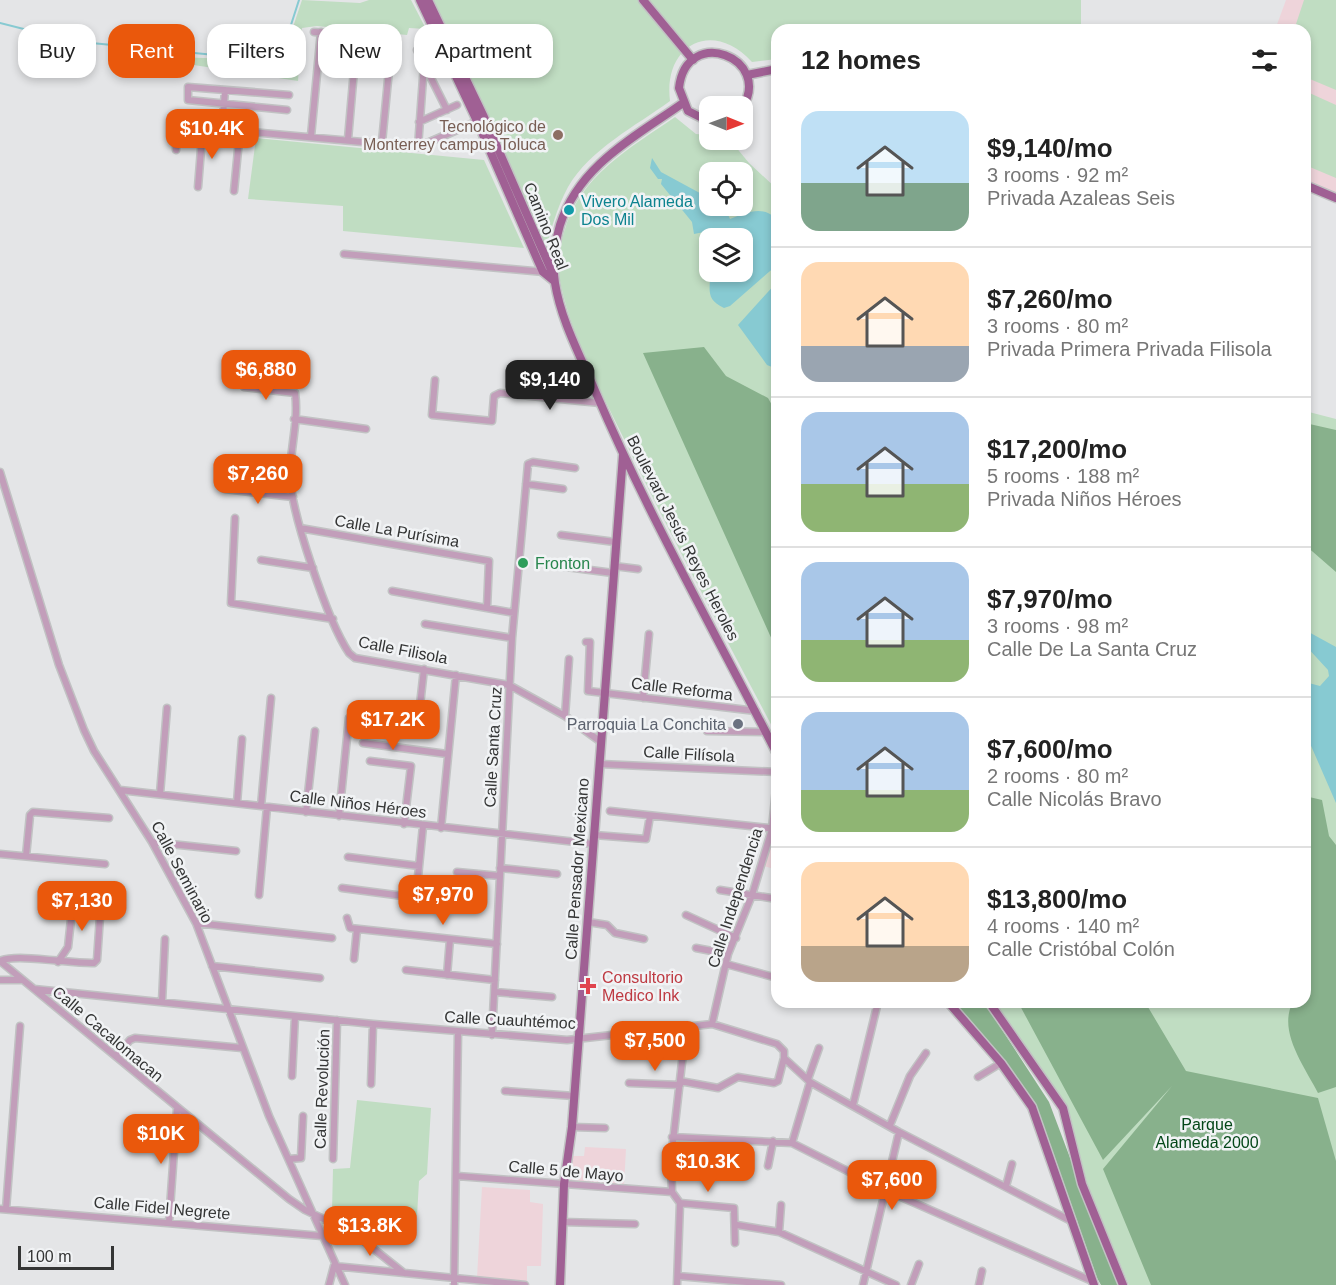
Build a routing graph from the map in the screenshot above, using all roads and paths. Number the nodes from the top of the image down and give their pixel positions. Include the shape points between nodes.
1 (420, 0) edge
2 (428, 0) edge
3 (643, 0) edge
4 (314, 32) dead end
5 (693, 60) junction
6 (771, 70) edge
7 (747, 75) junction
8 (353, 78) edge
9 (388, 78) edge
10 (423, 78) edge
11 (431, 78) edge
12 (225, 90) junction
13 (280, 95) junction
14 (289, 95) dead end
15 (747, 96) edge
16 (683, 103) junction
17 (224, 104) junction
18 (457, 105) dead end
19 (447, 110) junction
20 (699, 118) edge
21 (481, 119) junction
22 (419, 122) junction
23 (177, 126) dead end
24 (222, 129) junction
25 (240, 130) junction
26 (177, 135) junction
27 (311, 136) junction
28 (202, 137) junction
29 (348, 139) junction
30 (382, 142) junction
31 (418, 147) junction
32 (176, 150) dead end
33 (198, 187) dead end
34 (1311, 188) edge
35 (234, 191) dead end
36 (1336, 198) edge
37 (344, 254) dead end
38 (547, 270) junction
39 (554, 281) junction
40 (435, 380) dead end
41 (244, 387) dead end
42 (600, 403) junction
43 (294, 419) junction
44 (366, 429) dead end
45 (623, 455) junction
46 (575, 468) dead end
47 (0, 472) edge
48 (526, 484) junction
49 (225, 489) dead end
50 (563, 489) dead end
51 (294, 497) junction
52 (235, 518) dead end
53 (300, 528) junction
54 (561, 535) dead end
55 (615, 542) junction
56 (261, 560) dead end
57 (559, 566) dead end
58 (314, 568) junction
59 (638, 569) dead end
60 (614, 570) junction
61 (392, 591) dead end
62 (487, 608) junction
63 (514, 613) junction
64 (333, 619) junction
65 (425, 624) dead end
66 (649, 634) dead end
67 (512, 638) junction
68 (588, 642) dead end
69 (569, 659) dead end
70 (424, 669) junction
71 (456, 675) junction
72 (509, 685) junction
73 (605, 692) junction
74 (271, 698) dead end
75 (643, 698) junction
76 (167, 708) dead end
77 (756, 711) junction
78 (419, 714) dead end
79 (565, 716) junction
80 (349, 718) dead end
81 (315, 731) dead end
82 (707, 731) dead end
83 (766, 732) junction
84 (242, 739) dead end
85 (601, 742) junction
86 (771, 742) edge
87 (363, 743) dead end
88 (447, 754) junction
89 (370, 761) dead end
90 (600, 764) junction
91 (771, 772) edge
92 (120, 790) junction
93 (160, 794) junction
94 (237, 803) junction
95 (264, 806) junction
96 (610, 811) dead end
97 (306, 812) junction
98 (339, 816) junction
99 (650, 816) junction
100 (109, 818) dead end
101 (404, 824) junction
102 (423, 826) junction
103 (441, 828) junction
104 (771, 829) edge
105 (502, 833) junction
106 (593, 839) junction
107 (771, 840) edge
108 (152, 842) junction
109 (236, 851) dead end
110 (0, 854) edge
111 (26, 856) junction
112 (348, 857) dead end
113 (105, 864) dead end
114 (419, 866) junction
115 (500, 868) junction
116 (457, 872) dead end
117 (557, 874) dead end
118 (500, 876) junction
119 (342, 888) dead end
120 (720, 890) dead end
121 (259, 895) dead end
122 (752, 895) junction
123 (416, 897) junction
124 (771, 898) edge
125 (434, 900) dead end
126 (73, 901) dead end
127 (101, 902) dead end
128 (687, 915) dead end
129 (347, 918) dead end
130 (588, 922) junction
131 (196, 923) junction
132 (357, 929) junction
133 (333, 938) dead end
134 (736, 938) junction
135 (165, 939) dead end
136 (450, 939) junction
137 (644, 939) dead end
138 (497, 944) junction
139 (696, 948) dead end
140 (728, 954) junction
141 (354, 959) dead end
142 (0, 961) edge
143 (58, 962) junction
144 (726, 964) junction
145 (212, 966) junction
146 (406, 970) dead end
147 (447, 975) junction
148 (771, 976) edge
149 (320, 978) dead end
150 (0, 980) edge
151 (23, 980) junction
152 (495, 980) junction
153 (34, 989) junction
154 (495, 992) junction
155 (552, 997) dead end
156 (162, 1002) junction
157 (877, 1008) edge
158 (953, 1008) edge
159 (993, 1008) edge
160 (228, 1009) junction
161 (294, 1016) junction
162 (337, 1020) junction
163 (373, 1024) junction
164 (712, 1024) junction
165 (20, 1026) dead end
166 (686, 1027) junction
167 (458, 1032) junction
168 (492, 1035) junction
169 (579, 1039) junction
170 (242, 1048) junction
171 (819, 1048) dead end
172 (926, 1053) dead end
173 (116, 1056) junction
174 (784, 1058) junction
175 (1000, 1063) junction
176 (292, 1076) dead end
177 (978, 1077) dead end
178 (809, 1080) junction
179 (629, 1083) dead end
180 (680, 1083) junction
181 (371, 1084) dead end
182 (505, 1091) dead end
183 (574, 1096) junction
184 (853, 1105) junction
185 (177, 1109) junction
186 (303, 1116) dead end
187 (890, 1125) junction
188 (572, 1127) junction
189 (605, 1128) dead end
190 (899, 1132) junction
191 (672, 1137) junction
192 (773, 1142) junction
193 (792, 1143) junction
194 (288, 1159) junction
195 (333, 1159) dead end
196 (1012, 1164) dead end
197 (768, 1167) dead end
198 (457, 1176) junction
199 (564, 1184) junction
200 (1006, 1186) junction
201 (885, 1190) junction
202 (672, 1192) junction
203 (680, 1203) junction
204 (781, 1205) dead end
205 (3, 1209) edge
206 (313, 1214) junction
207 (169, 1222) junction
208 (562, 1222) junction
209 (1073, 1222) junction
210 (635, 1224) dead end
211 (736, 1225) junction
212 (779, 1232) junction
213 (322, 1236) junction
214 (735, 1243) dead end
215 (919, 1264) dead end
216 (334, 1266) junction
217 (866, 1270) junction
218 (982, 1271) dead end
219 (404, 1273) junction
220 (678, 1276) junction
221 (454, 1277) junction
222 (1093, 1283) edge
223 (329, 1285) edge
224 (345, 1285) edge
225 (454, 1285) edge
226 (525, 1285) edge
227 (560, 1285) edge
228 (677, 1285) edge
229 (781, 1285) edge
230 (863, 1285) edge
231 (896, 1285) edge
232 (911, 1285) edge
233 (979, 1285) edge
234 (1123, 1285) edge

1 - 21 main road, Camino Real
2 - 21 main road, Camino Real
3 - 5 main road
4 - 27 street via 324,33
5 - 7 main road via 709,53 723,54 738,61
5 - 16 main road via 680,80
6 - 7 main road
7 - 15 main road
8 - 29 street
9 - 30 street
10 - 22 street
11 - 19 street
12 - 13 street
12 - 17 street
12 - 17 street via 190,87 187,98
13 - 14 street
13 - 17 street via 283,110
16 - 20 main road
16 - 39 main road, Boulevard Jesús Reyes Heroles via 604,159 577,189 561,223
17 - 24 street
18 - 19 street
19 - 22 street
21 - 31 street
21 - 38 main road, Camino Real
22 - 31 street
23 - 26 street
24 - 25 street
24 - 28 street via 204,128
25 - 27 street
25 - 35 street
26 - 28 street
26 - 32 street
27 - 29 street
28 - 33 street
29 - 30 street
30 - 31 street
34 - 36 main road
37 - 38 street
38 - 39 main road, Camino Real
39 - 42 main road, Boulevard Jesús Reyes Heroles via 561,309
40 - 42 street via 432,415 492,421 494,396 500,393
41 - 43 street, Calle Filisola via 295,393
42 - 45 main road, Boulevard Jesús Reyes Heroles
43 - 44 street
43 - 51 street, Calle Filisola via 290,475
45 - 55 main road, Calle Pensador Mexicano
45 - 77 main road, Boulevard Jesús Reyes Heroles
46 - 48 street, Calle Santa Cruz via 530,462
47 - 92 street, Calle Seminario via 69,693 94,751
48 - 50 street
48 - 63 street, Calle Santa Cruz
49 - 51 street
51 - 53 street, Calle Filisola
52 - 64 street via 231,603
53 - 58 street, Calle Filisola
53 - 62 street, Calle La Purísima via 489,561
54 - 55 street
55 - 60 main road, Calle Pensador Mexicano
56 - 58 street
57 - 60 street
58 - 64 street, Calle Filisola
59 - 60 street
60 - 73 main road, Calle Pensador Mexicano
61 - 62 street
62 - 63 street
63 - 67 street, Calle Santa Cruz
64 - 70 street, Calle Filisola via 351,656
65 - 67 street
66 - 75 street
67 - 72 street, Calle Santa Cruz
68 - 73 street, Calle Reforma via 588,691
69 - 79 street
70 - 71 street, Calle Filisola
70 - 78 street
71 - 72 street, Calle Filisola
71 - 88 street
72 - 79 street, Calle Filisola
72 - 105 street, Calle Santa Cruz
73 - 75 street, Calle Reforma
73 - 85 main road, Calle Pensador Mexicano
74 - 95 street
75 - 77 street, Calle Reforma
76 - 93 street
77 - 83 main road, Boulevard Jesús Reyes Heroles
79 - 85 street, Calle Filisola
80 - 98 street
81 - 97 street
82 - 83 street
83 - 86 main road, Boulevard Jesús Reyes Heroles
84 - 94 street
85 - 90 main road, Calle Pensador Mexicano
87 - 88 street
88 - 103 street
89 - 101 street via 411,766
90 - 91 street, Calle Filísola
90 - 106 main road, Calle Pensador Mexicano
92 - 93 street, Calle Niños Héroes
92 - 108 street, Calle Seminario
93 - 94 street, Calle Niños Héroes
94 - 95 street, Calle Niños Héroes
95 - 97 street, Calle Niños Héroes
95 - 121 street
96 - 99 street
97 - 98 street, Calle Niños Héroes
98 - 101 street, Calle Niños Héroes
99 - 104 street
99 - 106 street, Calle Niños Héroes via 646,839
100 - 111 street via 33,812
101 - 102 street, Calle Niños Héroes
102 - 103 street, Calle Niños Héroes
102 - 114 street
103 - 105 street, Calle Niños Héroes
105 - 106 street, Calle Niños Héroes
105 - 115 street, Calle Santa Cruz
106 - 130 main road, Calle Pensador Mexicano
107 - 122 street, Calle Independencia
108 - 109 street
108 - 131 street, Calle Seminario
110 - 111 street
111 - 113 street
112 - 114 street
114 - 123 street
115 - 117 street
115 - 118 street, Calle Santa Cruz
116 - 118 street
118 - 138 street, Calle Santa Cruz
119 - 123 street
120 - 122 street
122 - 124 street
122 - 134 street, Calle Independencia
123 - 125 street
126 - 143 street via 68,947
127 - 143 street via 96,962
128 - 134 street
129 - 132 street via 348,927
130 - 137 street
130 - 169 main road, Calle Pensador Mexicano
131 - 133 street
131 - 145 street, Calle Seminario
132 - 136 street
132 - 141 street
134 - 140 street, Calle Independencia
135 - 156 street
136 - 138 street
136 - 147 street
138 - 152 street, Calle Santa Cruz
139 - 140 street
140 - 144 street, Calle Independencia
142 - 143 street via 14,957
142 - 151 street, Calle Cacalomacan
144 - 148 street
144 - 164 street, Calle Independencia
145 - 149 street
145 - 160 street, Calle Seminario
146 - 147 street
147 - 152 street
150 - 151 street
151 - 153 street, Calle Cacalomacan
152 - 154 street, Calle Santa Cruz
153 - 156 street, Calle Cuauhtémoc
153 - 173 street, Calle Cacalomacan
154 - 155 street
154 - 168 street, Calle Santa Cruz
156 - 160 street, Calle Cuauhtémoc
157 - 184 street
158 - 175 main road
159 - 234 main road via 1063,1108 1082,1184
160 - 161 street, Calle Cuauhtémoc
160 - 170 street, Calle Seminario
161 - 162 street, Calle Cuauhtémoc
161 - 176 street
162 - 163 street, Calle Cuauhtémoc
162 - 195 street, Calle Revolución
163 - 167 street, Calle Cuauhtémoc
163 - 181 street
164 - 166 street, Calle Cuauhtémoc
164 - 174 street, Calle Cuauhtémoc via 777,1044 784,1051
165 - 205 street
166 - 169 street, Calle Cuauhtémoc
166 - 180 street
167 - 168 street, Calle Cuauhtémoc
167 - 198 street
168 - 169 street, Calle Cuauhtémoc
169 - 183 main road, Calle Pensador Mexicano
170 - 173 street via 135,1038
170 - 194 street, Calle Seminario
171 - 178 street
172 - 187 street via 912,1070
173 - 185 street, Calle Cacalomacan
174 - 178 street, Calle Cuauhtémoc
174 - 180 street via 774,1083 738,1077 718,1088
175 - 177 street
175 - 209 main road via 1036,1116
178 - 184 street, Calle Cuauhtémoc
178 - 193 street
179 - 180 street
180 - 191 street
182 - 183 street
183 - 188 main road, Calle Pensador Mexicano
184 - 187 street, Calle Cuauhtémoc
185 - 206 street, Calle Cacalomacan
185 - 207 street
186 - 194 street via 301,1158
187 - 190 street, Calle Cuauhtémoc
188 - 189 street
188 - 199 main road, Calle Pensador Mexicano
190 - 200 street, Calle Cuauhtémoc
190 - 201 street
191 - 192 street
191 - 202 street
192 - 193 street
192 - 197 street
193 - 201 street
194 - 206 street, Calle Seminario
196 - 200 street
198 - 199 street, Calle 5 de Mayo
198 - 221 street
199 - 202 street, Calle 5 de Mayo
199 - 208 main road, Calle Pensador Mexicano
200 - 209 street, Calle Cuauhtémoc
201 - 217 street
201 - 222 street
202 - 203 street
203 - 211 street via 732,1207 736,1210
203 - 220 street
204 - 212 street
205 - 207 street, Calle Fidel Negrete
206 - 213 street, Calle Seminario
206 - 219 street, Calle Cacalomacan via 355,1234
207 - 213 street, Calle Fidel Negrete
208 - 210 street
208 - 227 main road, Calle Pensador Mexicano
209 - 222 main road
211 - 212 street
211 - 214 street
212 - 217 street
213 - 216 street, Calle Seminario
215 - 232 street
216 - 219 street
216 - 223 street
216 - 224 street, Calle Seminario
217 - 230 street
217 - 231 street
218 - 233 street
219 - 221 street
220 - 228 street
220 - 229 street
221 - 225 street
221 - 226 street

